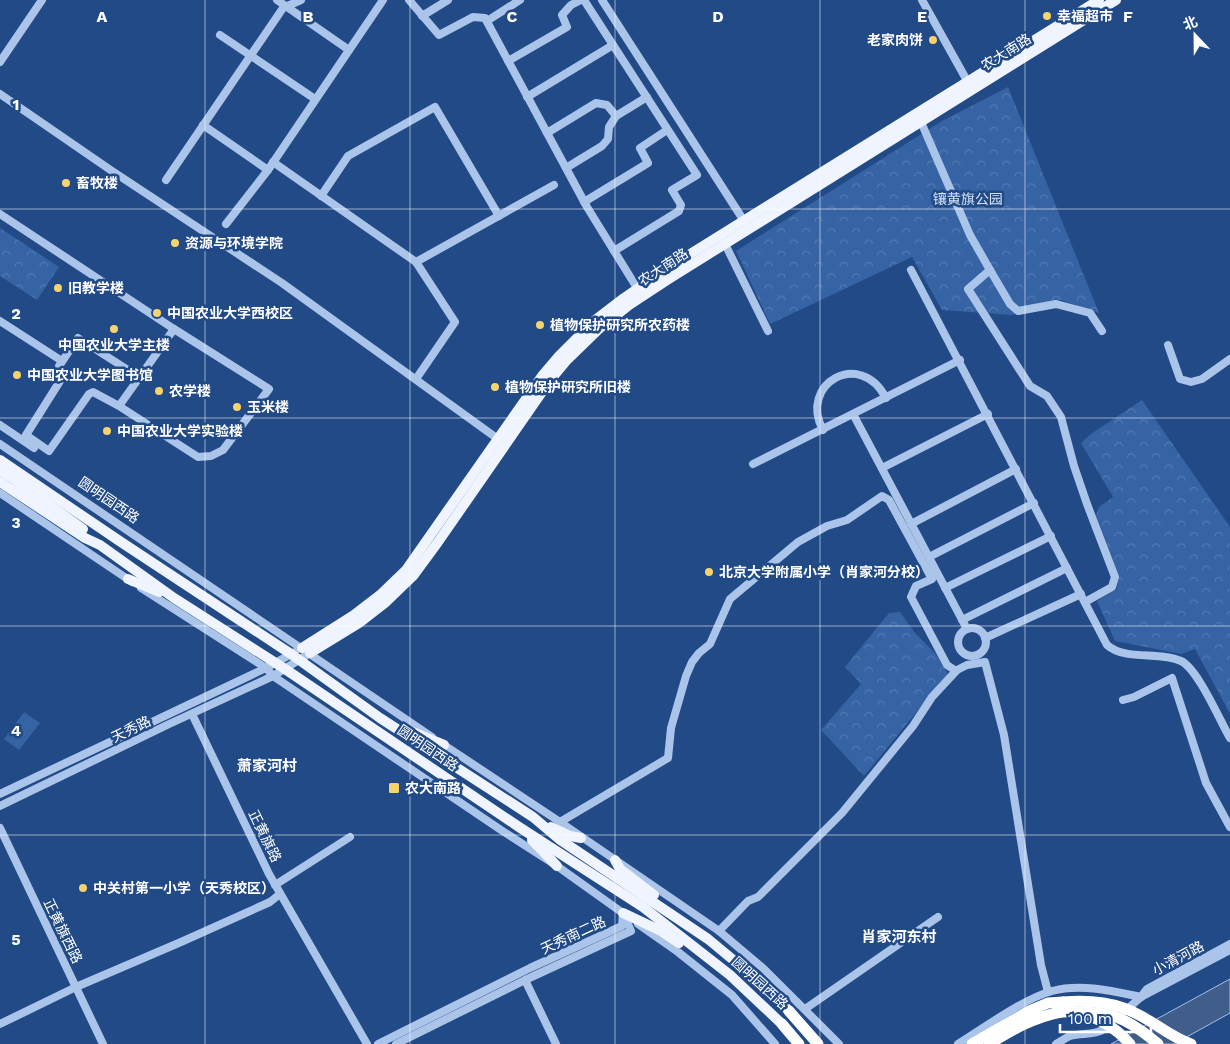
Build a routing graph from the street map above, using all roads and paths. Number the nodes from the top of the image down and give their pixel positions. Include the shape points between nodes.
1 (42, 0) edge
2 (277, 0) edge
3 (301, 0) edge
4 (383, 0) edge
5 (409, 0) edge
6 (448, 0) edge
7 (520, 0) edge
8 (583, 0) edge
9 (602, 0) edge
10 (922, 0) edge
11 (1099, 0) edge
12 (1116, 0) edge
13 (286, 6) junction
14 (422, 16) junction
15 (487, 21) junction
16 (220, 35) dead end
17 (613, 45) junction
18 (349, 50) junction
19 (250, 55) junction
20 (508, 61) junction
21 (0, 62) edge
22 (970, 86) junction
23 (0, 94) edge
24 (527, 97) junction
25 (647, 97) junction
26 (316, 99) junction
27 (616, 116) junction
28 (921, 122) junction
29 (203, 125) junction
30 (668, 130) junction
31 (547, 133) junction
32 (273, 162) junction
33 (566, 168) junction
34 (268, 170) junction
35 (166, 180) dead end
36 (554, 185) dead end
37 (321, 196) junction
38 (584, 202) junction
39 (0, 214) edge
40 (499, 216) junction
41 (744, 222) junction
42 (226, 224) dead end
43 (725, 244) junction
44 (614, 251) junction
45 (416, 262) junction
46 (912, 270) dead end
47 (990, 270) junction
48 (638, 288) junction
49 (0, 321) edge
50 (174, 329) junction
51 (768, 331) dead end
52 (1102, 331) dead end
53 (1168, 345) dead end
54 (1230, 359) edge
55 (960, 360) junction
56 (62, 361) junction
57 (139, 377) junction
58 (416, 379) junction
59 (886, 398) junction
60 (119, 406) junction
61 (853, 414) junction
62 (988, 414) junction
63 (0, 425) edge
64 (823, 430) junction
65 (498, 439) junction
66 (0, 444) edge
67 (36, 446) junction
68 (0, 460) edge
69 (25, 461) junction
70 (753, 464) dead end
71 (882, 468) junction
72 (1016, 469) junction
73 (0, 471) edge
74 (0, 482) edge
75 (0, 493) edge
76 (1034, 503) junction
77 (911, 524) junction
78 (1051, 536) junction
79 (100, 545) junction
80 (929, 557) junction
81 (1067, 568) junction
82 (128, 580) junction
83 (945, 588) junction
84 (1081, 594) junction
85 (174, 598) junction
86 (1085, 602) junction
87 (962, 620) junction
88 (967, 630) junction
89 (985, 638) junction
90 (306, 651) junction
91 (980, 654) junction
92 (295, 657) junction
93 (985, 662) junction
94 (271, 665) junction
95 (285, 669) junction
96 (956, 671) junction
97 (273, 676) junction
98 (1123, 700) dead end
99 (192, 714) junction
100 (380, 718) junction
101 (1230, 738) edge
102 (444, 745) junction
103 (0, 794) edge
104 (0, 806) edge
105 (533, 817) junction
106 (560, 822) junction
107 (519, 827) junction
108 (1230, 827) edge
109 (0, 828) edge
110 (350, 837) dead end
111 (581, 838) junction
112 (615, 860) junction
113 (557, 866) junction
114 (275, 885) junction
115 (280, 894) junction
116 (623, 913) junction
117 (673, 915) junction
118 (938, 917) dead end
119 (718, 931) junction
120 (1230, 944) edge
121 (1230, 950) edge
122 (730, 975) junction
123 (525, 980) junction
124 (76, 987) junction
125 (1048, 992) junction
126 (1141, 997) junction
127 (805, 1009) junction
128 (789, 1011) joint
129 (1061, 1012) junction
130 (0, 1024) edge
131 (782, 1024) joint
132 (829, 1035) junction
133 (103, 1044) edge
134 (367, 1044) edge
135 (378, 1044) edge
136 (396, 1044) edge
137 (556, 1044) edge
138 (775, 1044) edge
139 (799, 1044) edge
140 (817, 1044) edge
141 (839, 1044) edge
142 (958, 1044) edge
143 (972, 1044) edge
144 (989, 1044) edge
145 (1056, 1044) edge
146 (1130, 1044) edge
147 (1158, 1044) edge
148 (1192, 1044) edge

1 - 21 street
2 - 13 street
3 - 13 street
4 - 18 street
5 - 14 street
6 - 14 street
7 - 15 street
8 - 17 street
8 - 20 street via 571,5 562,15 567,27
9 - 41 street
10 - 22 street
11 - 22 main road, 农大南路
12 - 22 main road, 农大南路
13 - 18 street
13 - 19 street
14 - 15 street via 439,35 473,17
15 - 20 street
16 - 19 street
17 - 24 street
17 - 25 street
18 - 26 street
19 - 26 street
19 - 29 street
20 - 24 street
22 - 28 main road, 农大南路
22 - 41 main road, 农大南路
23 - 58 street via 282,283
24 - 31 street
25 - 27 street
25 - 30 street
26 - 32 street
27 - 31 street via 607,105 596,103
27 - 33 street via 602,146
28 - 43 main road, 农大南路
28 - 47 street via 970,234
29 - 34 street
29 - 35 street
30 - 38 street via 640,148 648,163
30 - 44 street via 697,175 672,190 681,205 679,211
31 - 33 street
32 - 34 street
32 - 37 street
33 - 38 street
34 - 42 street
36 - 40 street
37 - 40 street via 348,156 435,107
37 - 45 street
38 - 44 street
39 - 50 street
40 - 45 street
41 - 48 main road, 农大南路
43 - 51 street
43 - 90 main road, 农大南路 via 629,305 582,344 552,379 413,576 359,623
44 - 48 street
45 - 58 street via 455,322
46 - 55 street
47 - 52 street via 1010,304 1018,310 1056,304 1090,313
47 - 86 street via 968,289 1030,386 1047,396 1061,417 1079,481 1115,577 1112,587
48 - 65 main road, 农大南路 via 594,321 559,356
49 - 56 street
50 - 57 street
50 - 60 street via 269,389 223,450 211,456 198,457
53 - 54 street via 1180,379 1192,382 1202,379
55 - 59 street
55 - 62 street
56 - 57 street via 78,338
56 - 67 street via 60,381 26,435
57 - 60 street
58 - 65 street
59 - 61 street
59 - 64 street via 869,378 859,374 836,377 820,393 817,404 817,416
60 - 67 street via 93,392 49,451
61 - 64 street
61 - 71 street
62 - 71 street
62 - 72 street
63 - 67 street
64 - 70 street
65 - 90 main road, 农大南路 via 406,570 380,595
66 - 69 street, 圆明园西路
67 - 69 street
68 - 92 main road, 圆明园西路
69 - 90 street, 圆明园西路
71 - 77 street
72 - 76 street
72 - 77 street
73 - 79 main road, 圆明园西路 via 61,512
74 - 79 main road, 圆明园西路
75 - 82 street, 圆明园西路
76 - 78 street
76 - 80 street
77 - 80 street
78 - 81 street
78 - 83 street
79 - 85 main road, 圆明园西路
80 - 83 street
81 - 84 street
81 - 87 street
82 - 85 main road
82 - 94 street, 圆明园西路
83 - 87 street
84 - 86 street
84 - 89 street
85 - 94 main road, 圆明园西路
86 - 101 street via 1114,652 1171,658 1188,666
87 - 88 street
88 - 89 street via 980,631
88 - 91 street via 960,635 959,648 966,655
89 - 91 street
90 - 92 street
90 - 102 street, 圆明园西路
91 - 93 street
92 - 94 street, 天秀路
92 - 95 street, 天秀路
92 - 100 main road, 圆明园西路
93 - 96 street
93 - 125 street via 1004,735
94 - 95 main road, 圆明园西路
94 - 97 street, 圆明园西路
94 - 103 street, 天秀路
95 - 97 street, 天秀路
95 - 107 main road, 圆明园西路
96 - 106 street via 947,665 911,597 916,586 932,578 889,500 882,496 847,520 827,526 798,542 730,599 710,644 699,653 686,676 671,728 668,758
96 - 119 street via 842,813 758,897 748,901
97 - 99 street, 天秀路
97 - 113 street, 圆明园西路
98 - 108 street via 1172,678 1206,783
99 - 104 street, 天秀路
99 - 114 street, 正黄旗路
100 - 102 main road
100 - 105 main road, 圆明园西路
102 - 106 street, 圆明园西路
105 - 111 main road via 570,836
105 - 117 main road, 圆明园西路 via 559,839
106 - 111 street, 圆明园西路
107 - 113 main road
107 - 122 main road, 圆明园西路 via 643,907
109 - 124 street, 正黄旗西路
110 - 114 street
111 - 112 street, 圆明园西路
112 - 117 main road via 620,869 667,904
112 - 119 street, 圆明园西路
113 - 116 street, 圆明园西路
114 - 115 street, 正黄旗路
115 - 124 street via 270,902
115 - 134 street, 正黄旗路
116 - 122 main road via 661,931
116 - 123 street, 天秀南二路 via 631,931
116 - 135 street, 天秀南二路 via 622,926
116 - 138 street, 圆明园西路 via 732,995
117 - 128 main road, 圆明园西路 via 768,988
118 - 127 street
119 - 127 street, 圆明园西路
120 - 126 street, 小清河路 via 1147,989
121 - 126 street, 小清河路
122 - 131 main road, 圆明园西路
123 - 136 street, 天秀南二路
123 - 137 street
124 - 130 street
124 - 133 street, 正黄旗西路
125 - 126 street via 1085,988
125 - 142 street
126 - 145 street, 小清河路 via 1107,1028 1089,1035 1070,1036
127 - 132 street, 圆明园西路
128 - 140 highway, 圆明园西路, bridge
129 - 144 highway via 1018,1026
129 - 146 highway, bridge via 1090,1016 1104,1022 1120,1032
129 - 147 highway, bridge via 1091,1011 1113,1015
131 - 139 highway, 圆明园西路
132 - 140 street
132 - 141 street, 圆明园西路
143 - 148 highway, bridge via 1029,1010 1048,1003 1082,1000 1122,1007

